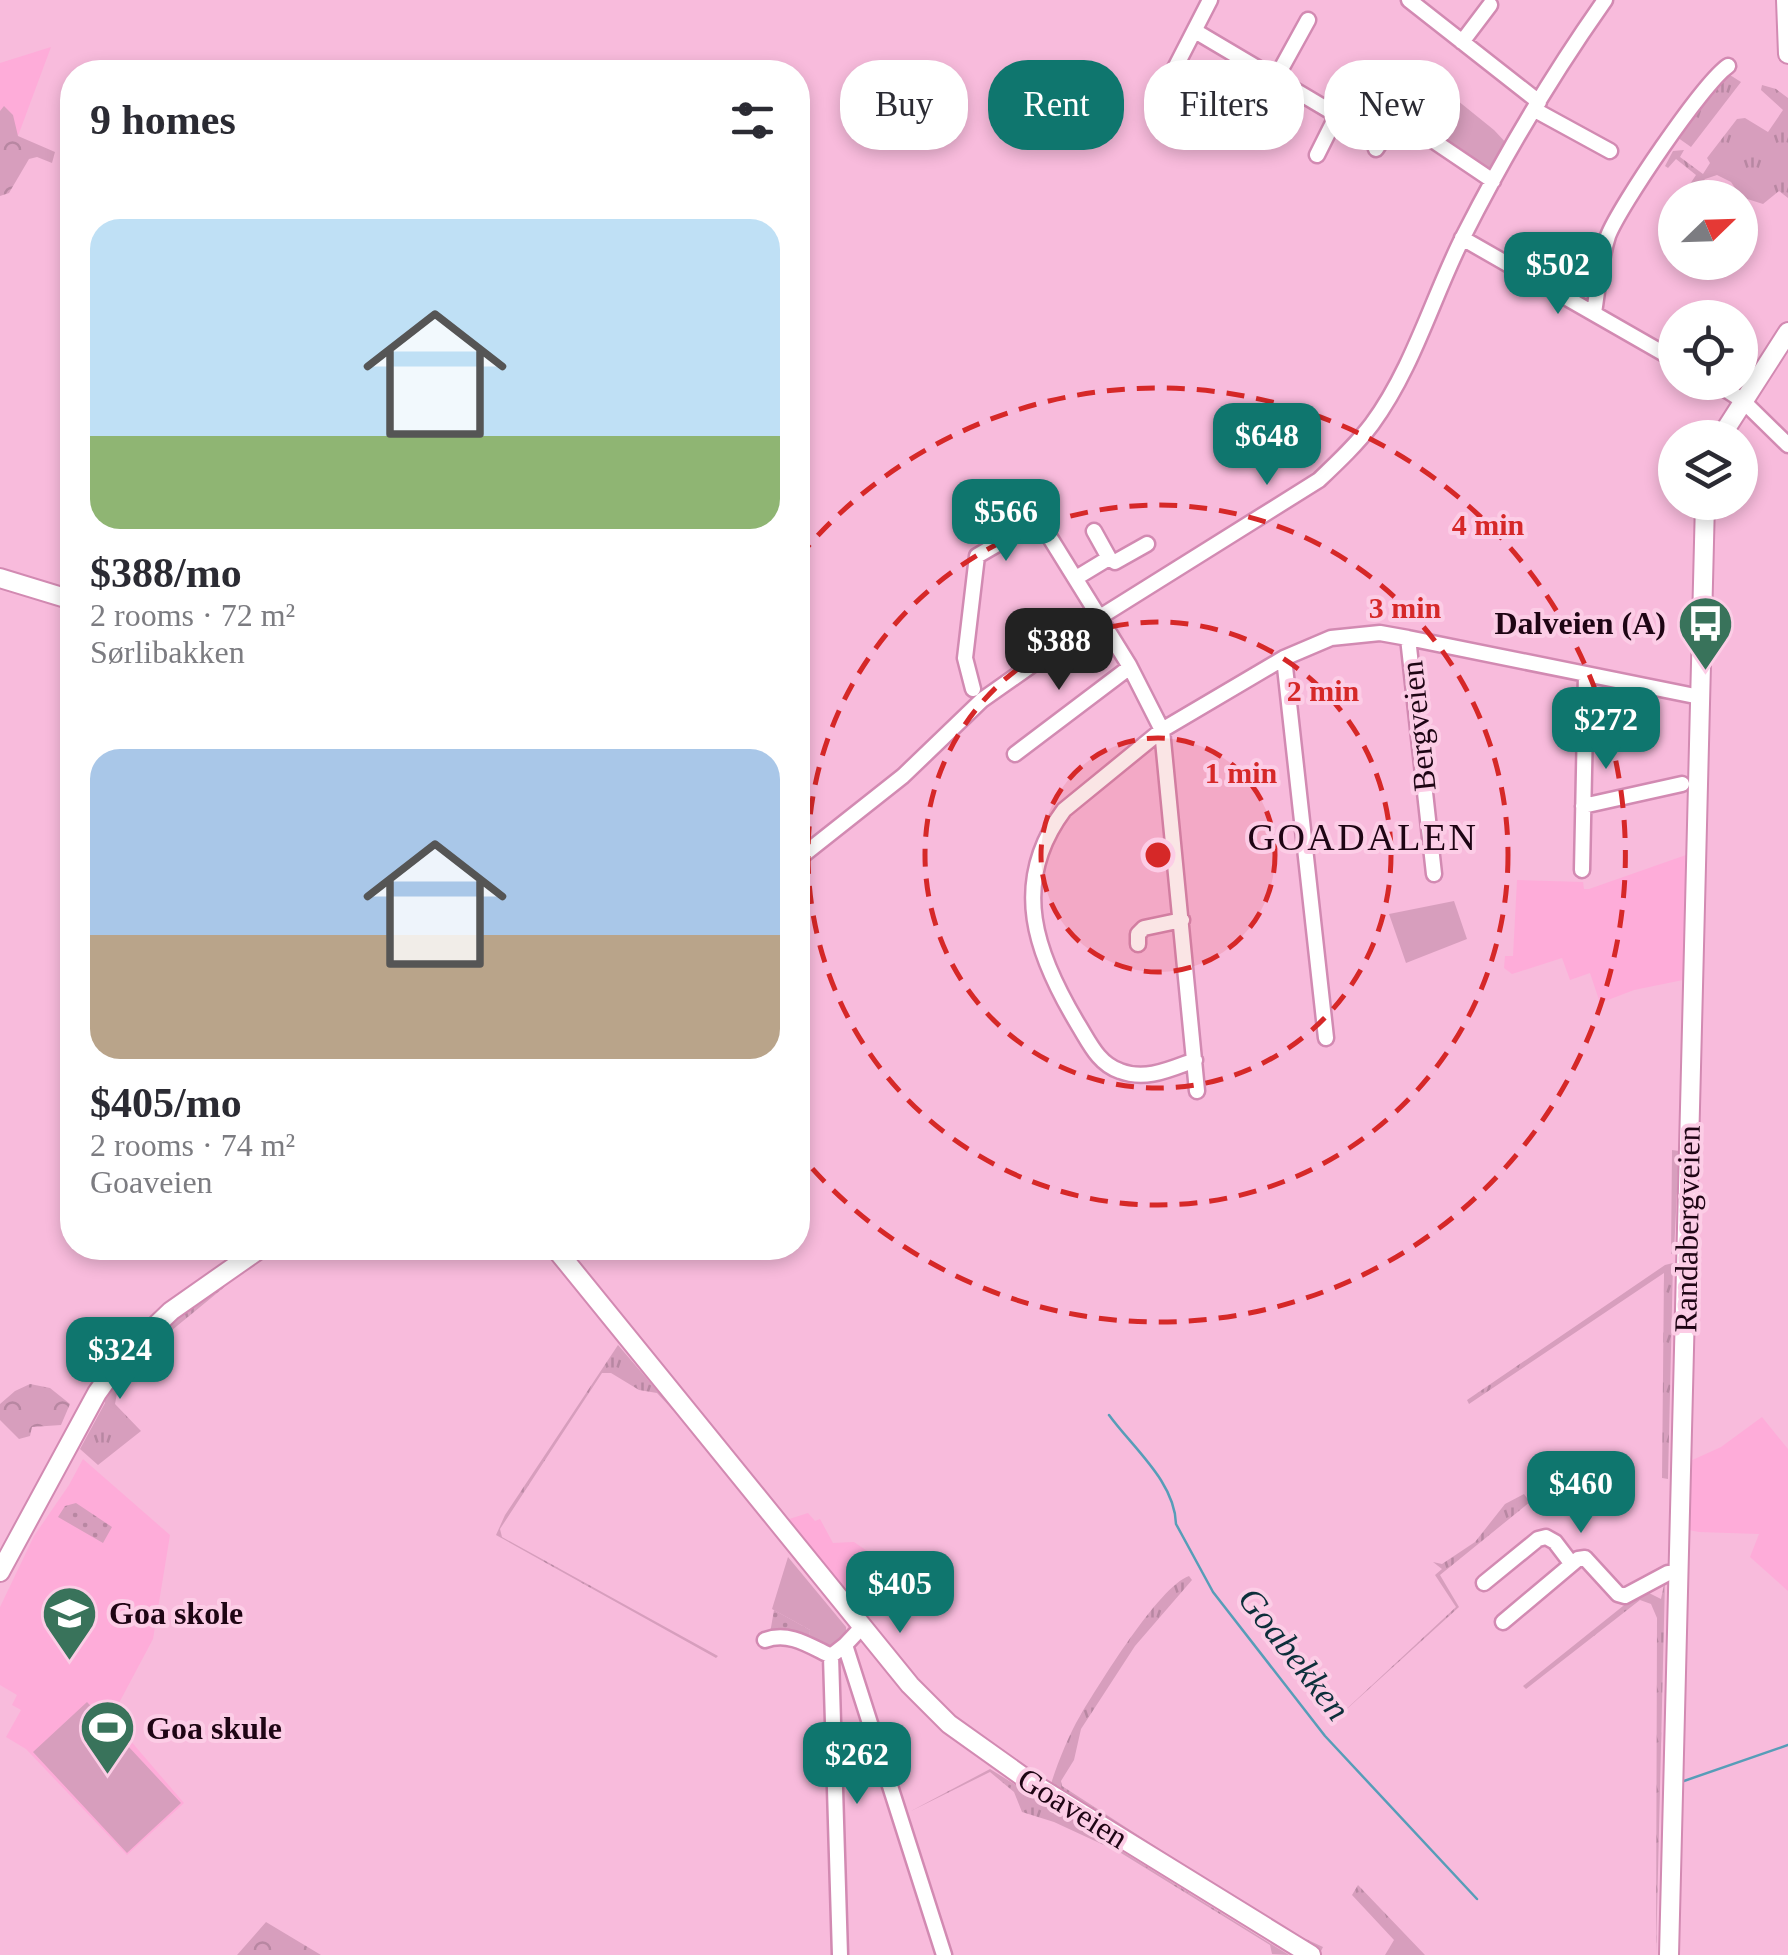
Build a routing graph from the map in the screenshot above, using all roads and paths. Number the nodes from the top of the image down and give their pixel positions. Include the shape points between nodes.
1 (1210, 0) edge
2 (1409, 0) edge
3 (1605, 0) edge
4 (1786, 0) edge
5 (1490, 5) dead end
6 (1788, 11) edge
7 (1308, 20) dead end
8 (1195, 31) junction
9 (1462, 42) junction
10 (1788, 54) edge
11 (1179, 60) edge
12 (1245, 60) edge
13 (1286, 60) edge
14 (1728, 66) dead end
15 (1537, 106) junction
16 (1324, 141) edge
17 (1446, 150) edge
18 (1610, 151) dead end
19 (1317, 155) dead end
20 (1493, 181) junction
21 (1462, 238) junction
22 (1594, 312) junction
23 (1788, 332) edge
24 (1658, 350) edge
25 (1758, 376) edge
26 (1742, 400) joint
27 (1730, 420) edge
28 (1788, 445) edge
29 (1705, 520) edge
30 (1094, 531) dead end
31 (1146, 544) dead end
32 (1109, 558) junction
33 (0, 578) edge
34 (1076, 578) junction
35 (60, 596) edge
36 (1100, 618) junction
37 (1408, 638) junction
38 (1284, 658) junction
39 (1130, 667) junction
40 (1586, 674) junction
41 (973, 689) dead end
42 (1700, 697) junction
43 (1162, 730) junction
44 (1015, 754) dead end
45 (1682, 784) dead end
46 (1583, 806) junction
47 (810, 850) edge
48 (1582, 870) dead end
49 (1434, 874) dead end
50 (1182, 920) junction
51 (1138, 944) dead end
52 (1326, 1038) dead end
53 (1195, 1060) junction
54 (1197, 1091) dead end
55 (244, 1260) edge
56 (565, 1260) edge
57 (1571, 1563) junction
58 (0, 1572) edge
59 (1678, 1572) junction
60 (1484, 1583) dead end
61 (1503, 1622) dead end
62 (862, 1627) junction
63 (766, 1640) dead end
64 (845, 1646) junction
65 (831, 1656) junction
66 (840, 1955) edge
67 (944, 1955) edge
68 (1311, 1955) edge
69 (1669, 1955) edge

1 - 8 street
2 - 9 street
3 - 15 street
4 - 6 main road
5 - 9 street
6 - 10 main road
7 - 13 street
8 - 11 street
8 - 12 street
9 - 15 street
14 - 22 street via 1616,217
15 - 18 street
15 - 20 street
16 - 19 street
17 - 20 street
20 - 21 street
21 - 22 street
21 - 36 street via 1386,402 1338,463
22 - 24 street
23 - 25 main road
26 - 27 main road
26 - 28 street
29 - 42 main road, Randabergveien
30 - 32 street
31 - 32 street via 1122,560
32 - 34 street
33 - 35 main road
34 - 36 street
34 - 41 street via 1039,520 977,556 964,658
36 - 39 street
36 - 47 street via 982,700 903,776
37 - 38 street via 1352,634
37 - 40 street
37 - 49 street, Bergveien
38 - 43 street
38 - 52 street
39 - 43 street
39 - 44 street
40 - 42 street
40 - 46 street
42 - 59 main road, Randabergveien
43 - 50 street
43 - 53 street via 1052,827 1036,869 1034,920 1049,975 1099,1058 1134,1075
45 - 46 street
46 - 48 street
50 - 51 street via 1144,928
50 - 53 street
53 - 54 street
55 - 58 main road via 171,1311 122,1358
56 - 62 main road, Goaveien
57 - 59 street via 1585,1558 1624,1596
57 - 60 street via 1546,1537
57 - 61 street
59 - 69 main road, Randabergveien
62 - 64 street
62 - 68 main road, Goaveien via 921,1698 961,1733
63 - 65 street via 787,1637
64 - 65 street
64 - 67 street
65 - 66 street

